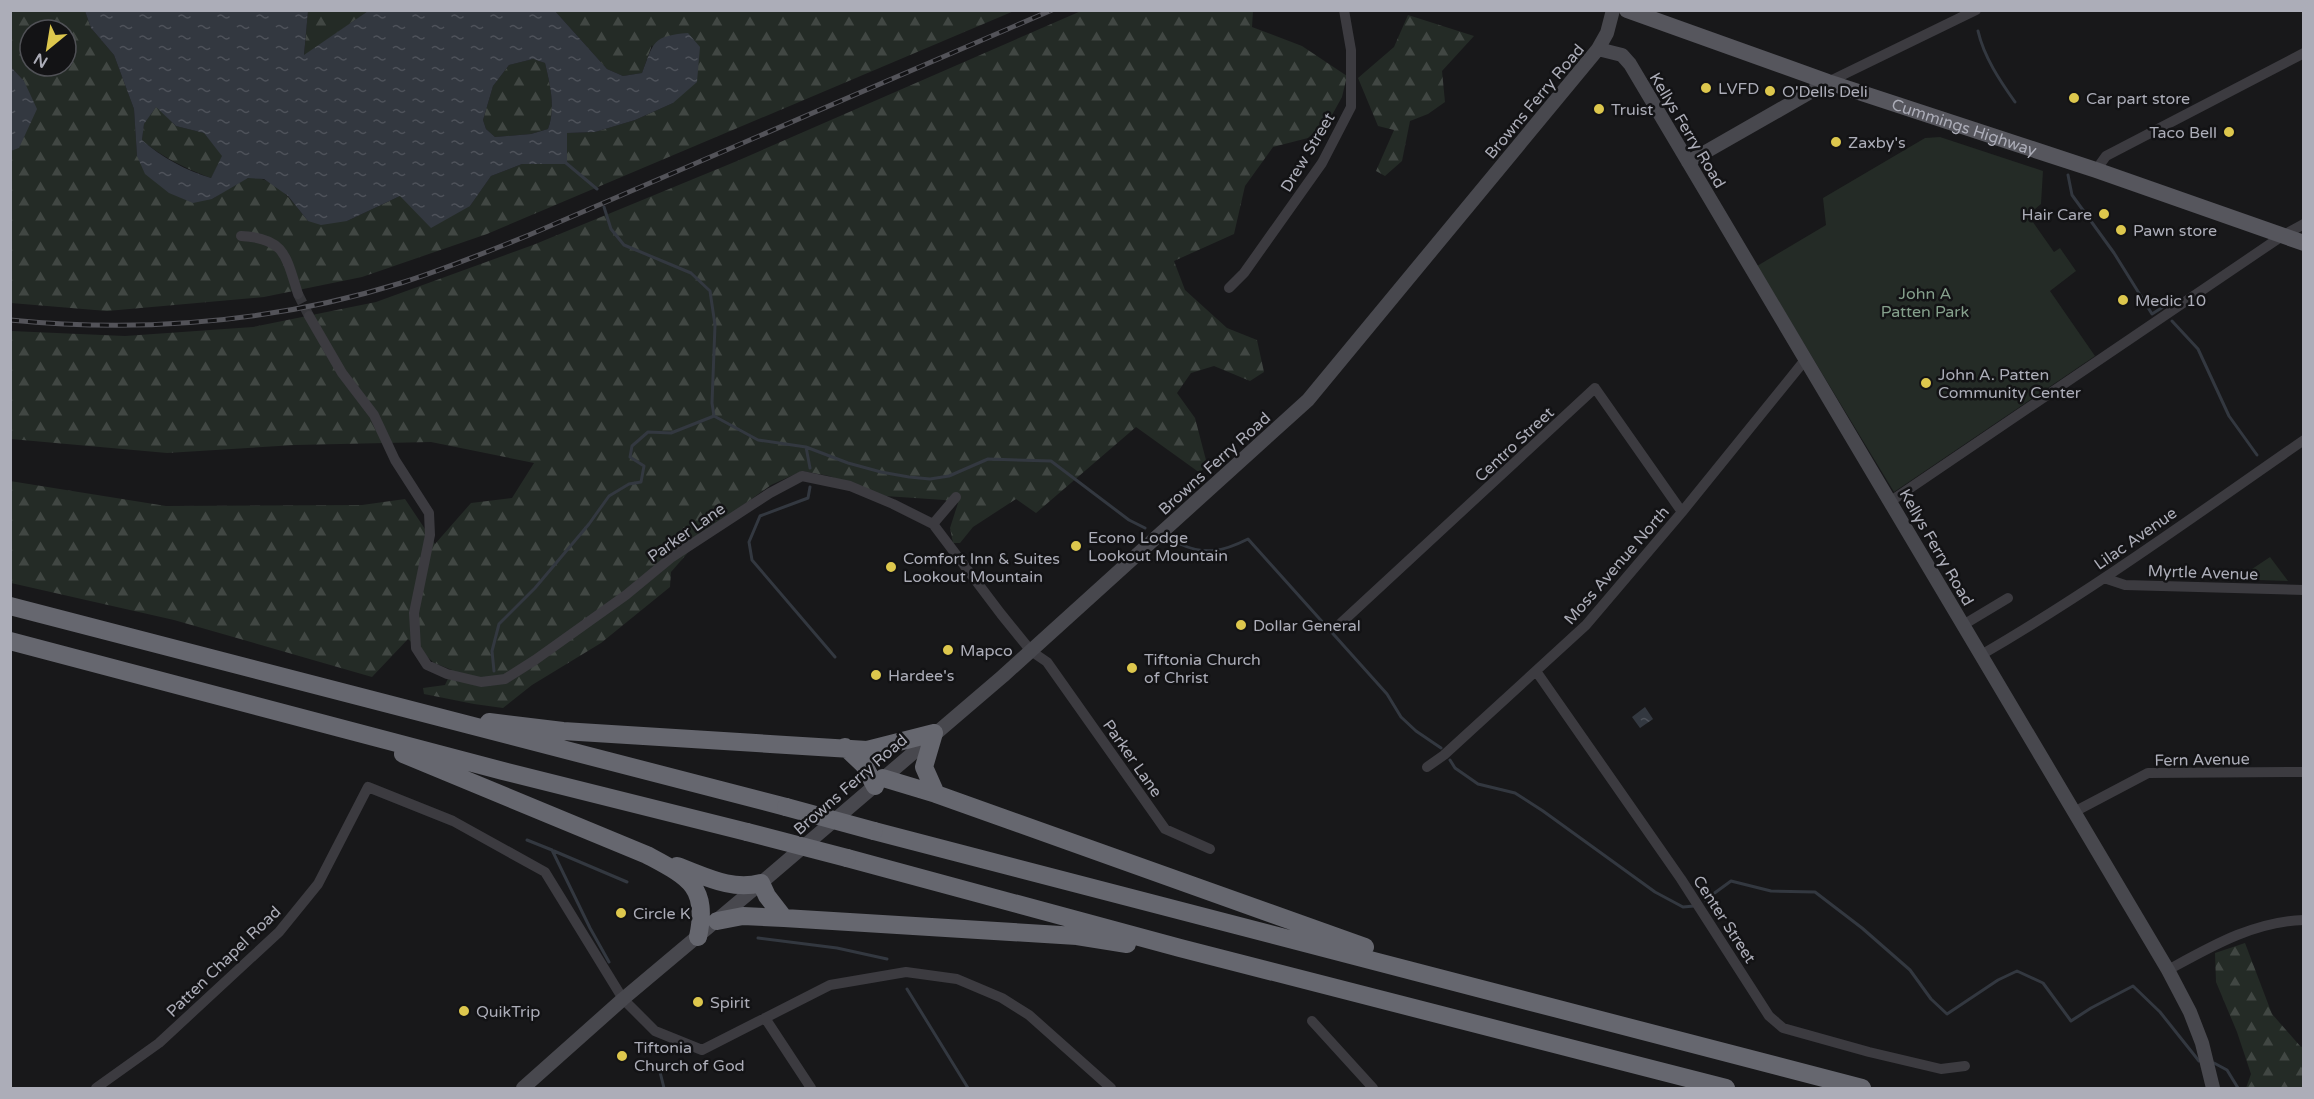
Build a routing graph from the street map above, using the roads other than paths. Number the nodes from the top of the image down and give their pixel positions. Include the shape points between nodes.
1 (1344, 10) edge
2 (1613, 10) edge
3 (1627, 10) edge
4 (1976, 10) edge
5 (1598, 49) junction
6 (2304, 53) edge
7 (1828, 82) junction
8 (1688, 162) junction
9 (2096, 170) junction
10 (2304, 224) edge
11 (241, 236) dead end
12 (2282, 236) junction
13 (2304, 243) edge
14 (1229, 288) dead end
15 (298, 294) tunnel mouth
16 (309, 316) tunnel mouth
17 (1805, 360) junction
18 (2304, 440) edge
19 (956, 497) dead end
20 (1891, 501) junction
21 (1682, 512) junction
22 (933, 524) junction
23 (2103, 578) junction
24 (2304, 590) edge
25 (2008, 598) dead end
26 (10, 606) edge
27 (1341, 623) dead end
28 (1964, 624) junction
29 (10, 641) edge
30 (1031, 651) junction
31 (1981, 655) junction
32 (1536, 671) junction
33 (453, 722) junction
34 (340, 728) junction
35 (934, 733) junction
36 (845, 747) junction
37 (1427, 767) dead end
38 (2304, 772) edge
39 (879, 782) junction
40 (936, 794) junction
41 (2074, 812) junction
42 (1210, 849) dead end
43 (647, 855) junction
44 (761, 883) junction
45 (784, 918) junction
46 (2304, 920) edge
47 (717, 921) junction
48 (698, 937) junction
49 (1180, 948) junction
50 (2168, 970) junction
51 (1476, 987) junction
52 (622, 999) junction
53 (765, 1018) junction
54 (1312, 1021) dead end
55 (1965, 1066) dead end
56 (96, 1089) edge
57 (523, 1089) edge
58 (810, 1089) edge
59 (1111, 1089) edge
60 (1372, 1089) edge
61 (1726, 1089) edge
62 (1862, 1089) edge
63 (2213, 1089) edge

1 - 14 street, Drew Street via 1351,50 1351,107 1322,163 1244,273
2 - 5 street, Browns Ferry Road
3 - 7 main road, Cummings Highway
4 - 7 street
5 - 8 street, Kellys Ferry Road via 1622,56 1630,64
5 - 30 street, Browns Ferry Road via 1308,400
6 - 9 street via 2106,156
7 - 8 street
7 - 9 main road, Cummings Highway
8 - 17 street, Kellys Ferry Road
9 - 12 main road, Cummings Highway
10 - 12 street
11 - 15 street via 274,243 287,259
12 - 13 main road, Cummings Highway
12 - 20 street
16 - 22 street, Parker Lane via 342,373 374,415 395,460 429,513 430,535 414,613 416,648 427,665 447,674 481,682 505,678 626,595 672,557 802,476 850,486
17 - 20 street, Kellys Ferry Road
17 - 21 street, Moss Avenue North
18 - 23 street, Lilac Avenue
19 - 22 street
20 - 28 street, Kellys Ferry Road
21 - 27 street, Centro Street via 1595,388
21 - 32 street, Moss Avenue North via 1586,625
22 - 30 street, Parker Lane
23 - 24 street, Myrtle Avenue via 2125,585
23 - 31 street, Lilac Avenue
25 - 28 street
26 - 33 highway
28 - 31 street, Kellys Ferry Road
29 - 34 highway
30 - 35 street, Browns Ferry Road
30 - 42 street, Parker Lane via 1047,662 1165,829
31 - 41 street, Kellys Ferry Road
32 - 37 street, Moss Avenue North
32 - 55 street, Center Street via 1681,879 1769,1016 1784,1028 1869,1052 1941,1069
33 - 36 highway
33 - 51 highway, bridge
34 - 43 highway
34 - 49 highway, bridge
35 - 36 highway via 867,750
35 - 39 street, Browns Ferry Road
35 - 40 highway via 924,767
36 - 39 highway
38 - 41 street, Fern Avenue via 2148,773
39 - 40 highway
39 - 44 street, Browns Ferry Road
40 - 51 highway
41 - 50 street, Kellys Ferry Road
43 - 44 highway via 734,886
43 - 48 highway via 687,879 697,892 702,918
44 - 45 highway
44 - 47 street, Browns Ferry Road
45 - 47 highway via 743,916
45 - 49 highway via 1077,936 1154,948
46 - 50 street via 2257,928 2216,944
47 - 48 street, Browns Ferry Road
48 - 52 street, Browns Ferry Road
49 - 61 highway
50 - 63 street, Kellys Ferry Road via 2202,1043
51 - 62 highway
52 - 53 street via 655,1031 702,1050
52 - 56 street, Patten Chapel Road via 545,872 453,821 368,787 318,884 279,932 159,1043
52 - 57 street, Browns Ferry Road
53 - 58 street
53 - 59 street via 831,985 906,972 957,979 1002,998 1029,1015
54 - 60 street

